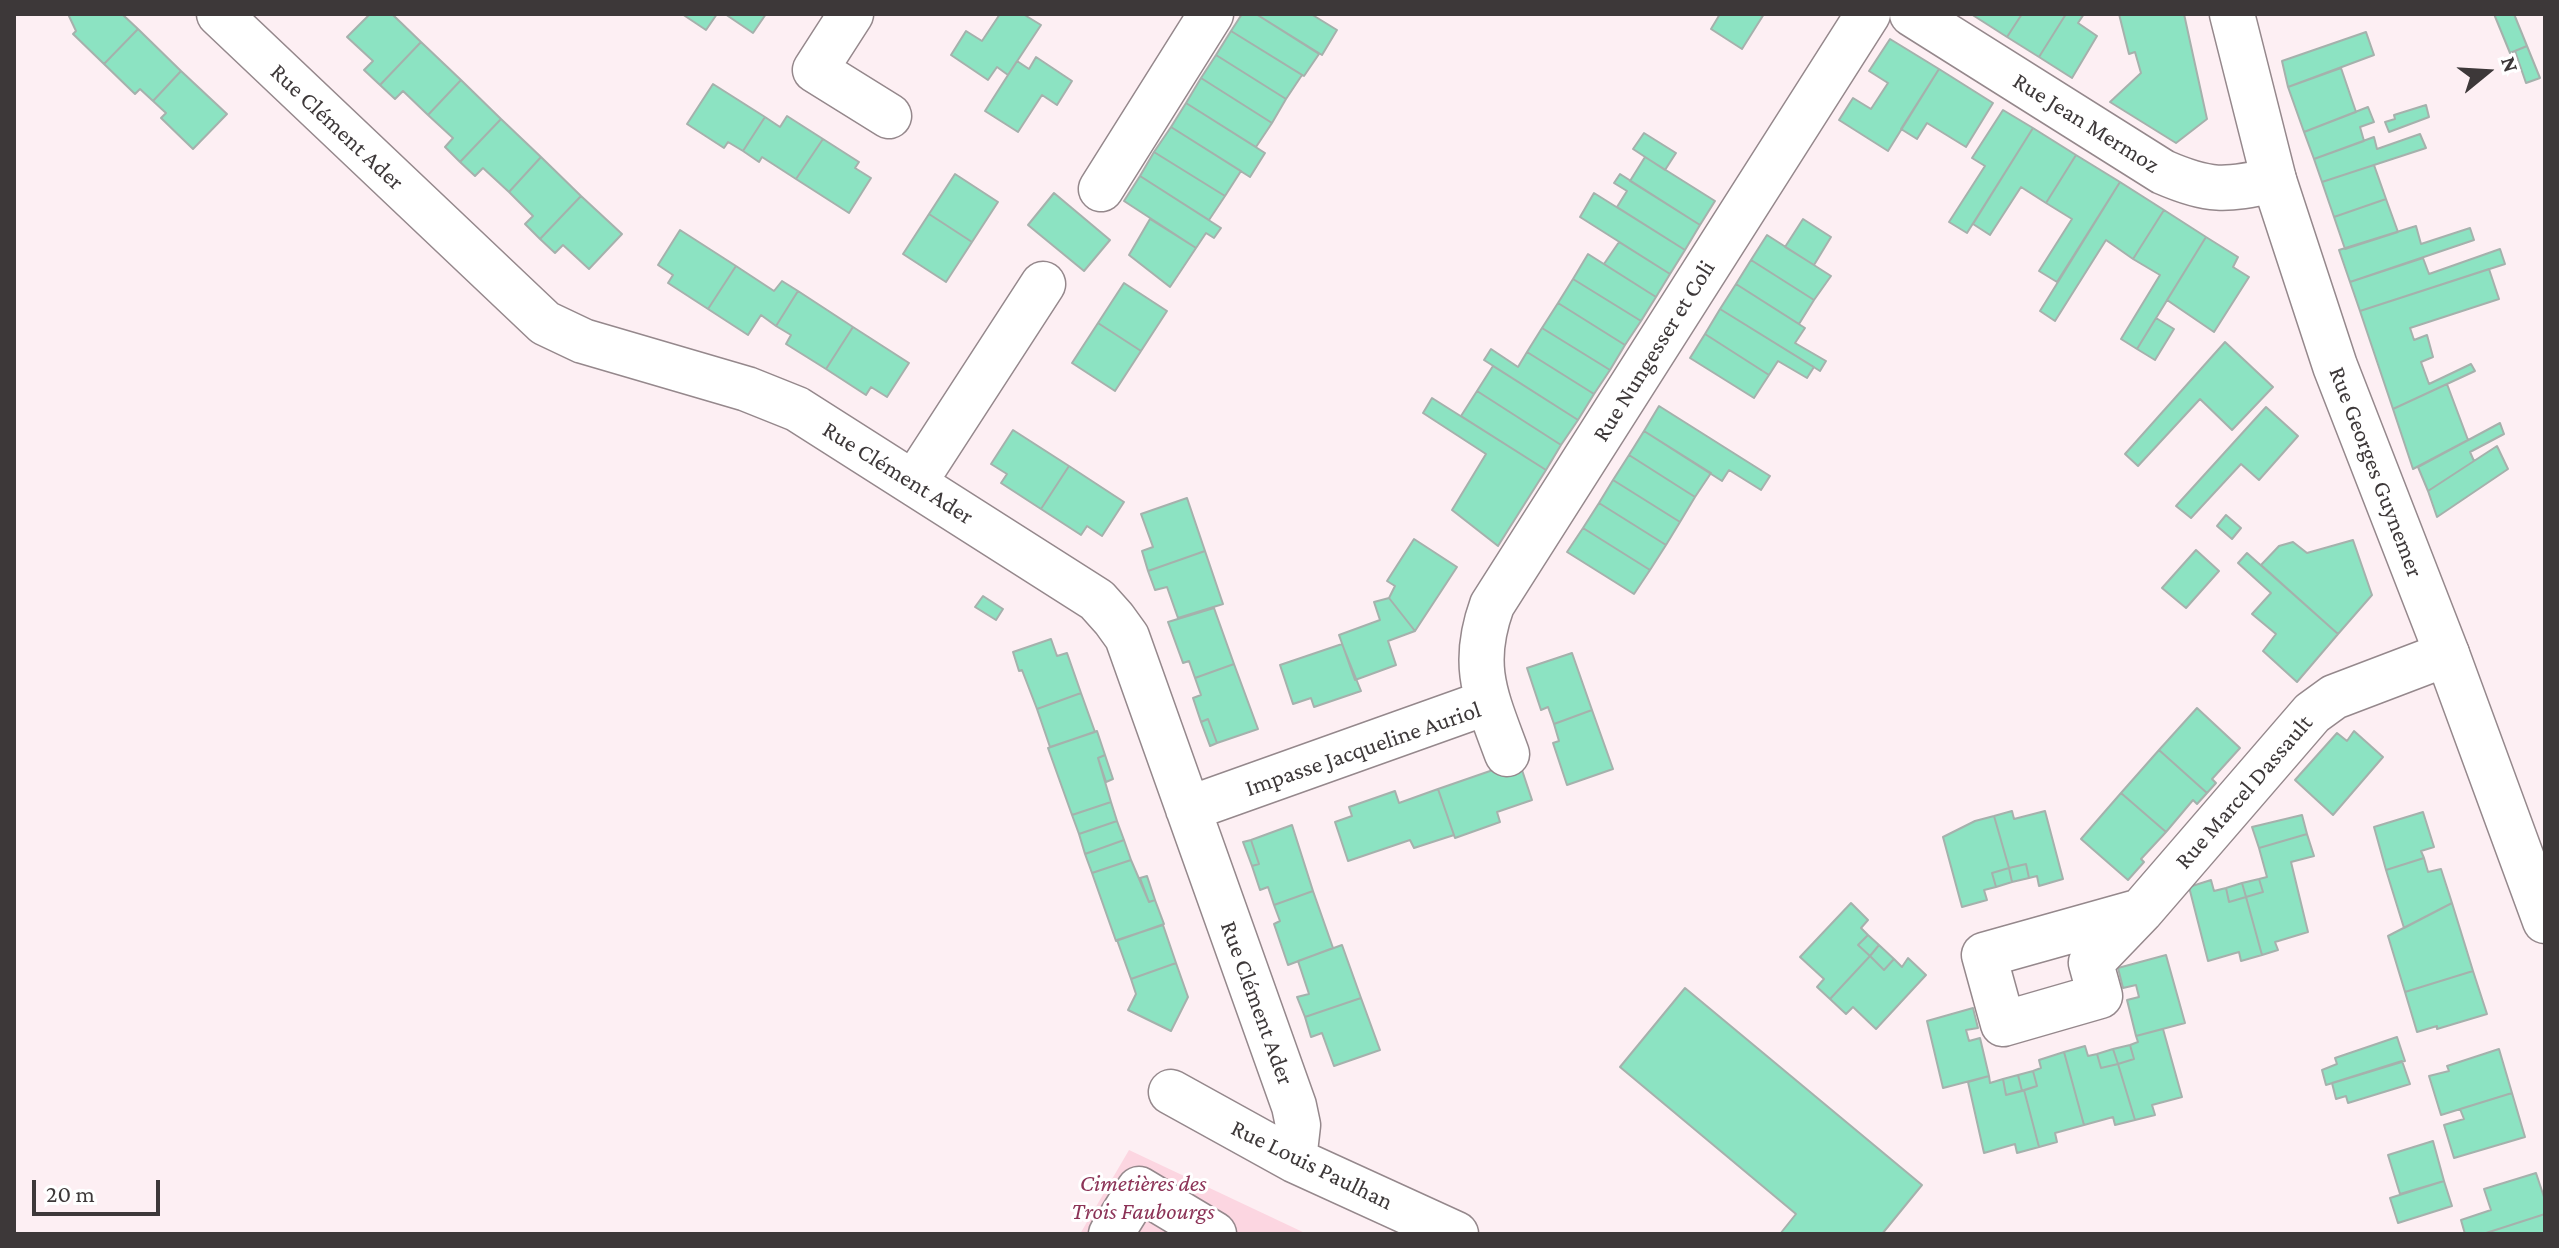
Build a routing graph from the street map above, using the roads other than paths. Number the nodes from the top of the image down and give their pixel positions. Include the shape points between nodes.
1 (219, 14) edge
2 (851, 14) edge
3 (1211, 14) edge
4 (1868, 14) edge
5 (1912, 14) edge
6 (2232, 14) edge
7 (889, 116) dead end
8 (2274, 180) junction
9 (1101, 189) dead end
10 (1043, 284) dead end
11 (914, 483) junction
12 (2447, 654) junction
13 (1488, 702) junction
14 (1507, 754) dead end
15 (1188, 809) junction
16 (2141, 911) dead end
17 (2545, 921) edge
18 (1171, 1092) dead end
19 (1294, 1160) junction
20 (1111, 1234) edge
21 (1214, 1234) edge
22 (1456, 1234) edge

1 - 11 street, Rue Clément Ader via 545,323 583,341 776,399
2 - 7 street via 815,70
3 - 9 street
4 - 13 street, Rue Nungesser et Coli via 1492,605 1481,642
5 - 8 street, Rue Jean Mermoz via 2163,172 2221,190
6 - 8 street, Rue Georges Guynemer
8 - 12 street, Rue Georges Guynemer via 2335,366
10 - 11 street
11 - 15 street, Rue Clément Ader via 1097,600 1114,619 1127,637
12 - 16 street, Rue Marcel Dassault via 2323,703
12 - 17 street, Rue Georges Guynemer
13 - 14 street, Impasse Jacqueline Auriol
13 - 15 street, Impasse Jacqueline Auriol
15 - 19 street, Rue Clément Ader via 1294,1106
18 - 19 street, Rue Louis Paulhan
19 - 22 street, Rue Louis Paulhan
20 - 21 street via 1139,1189

